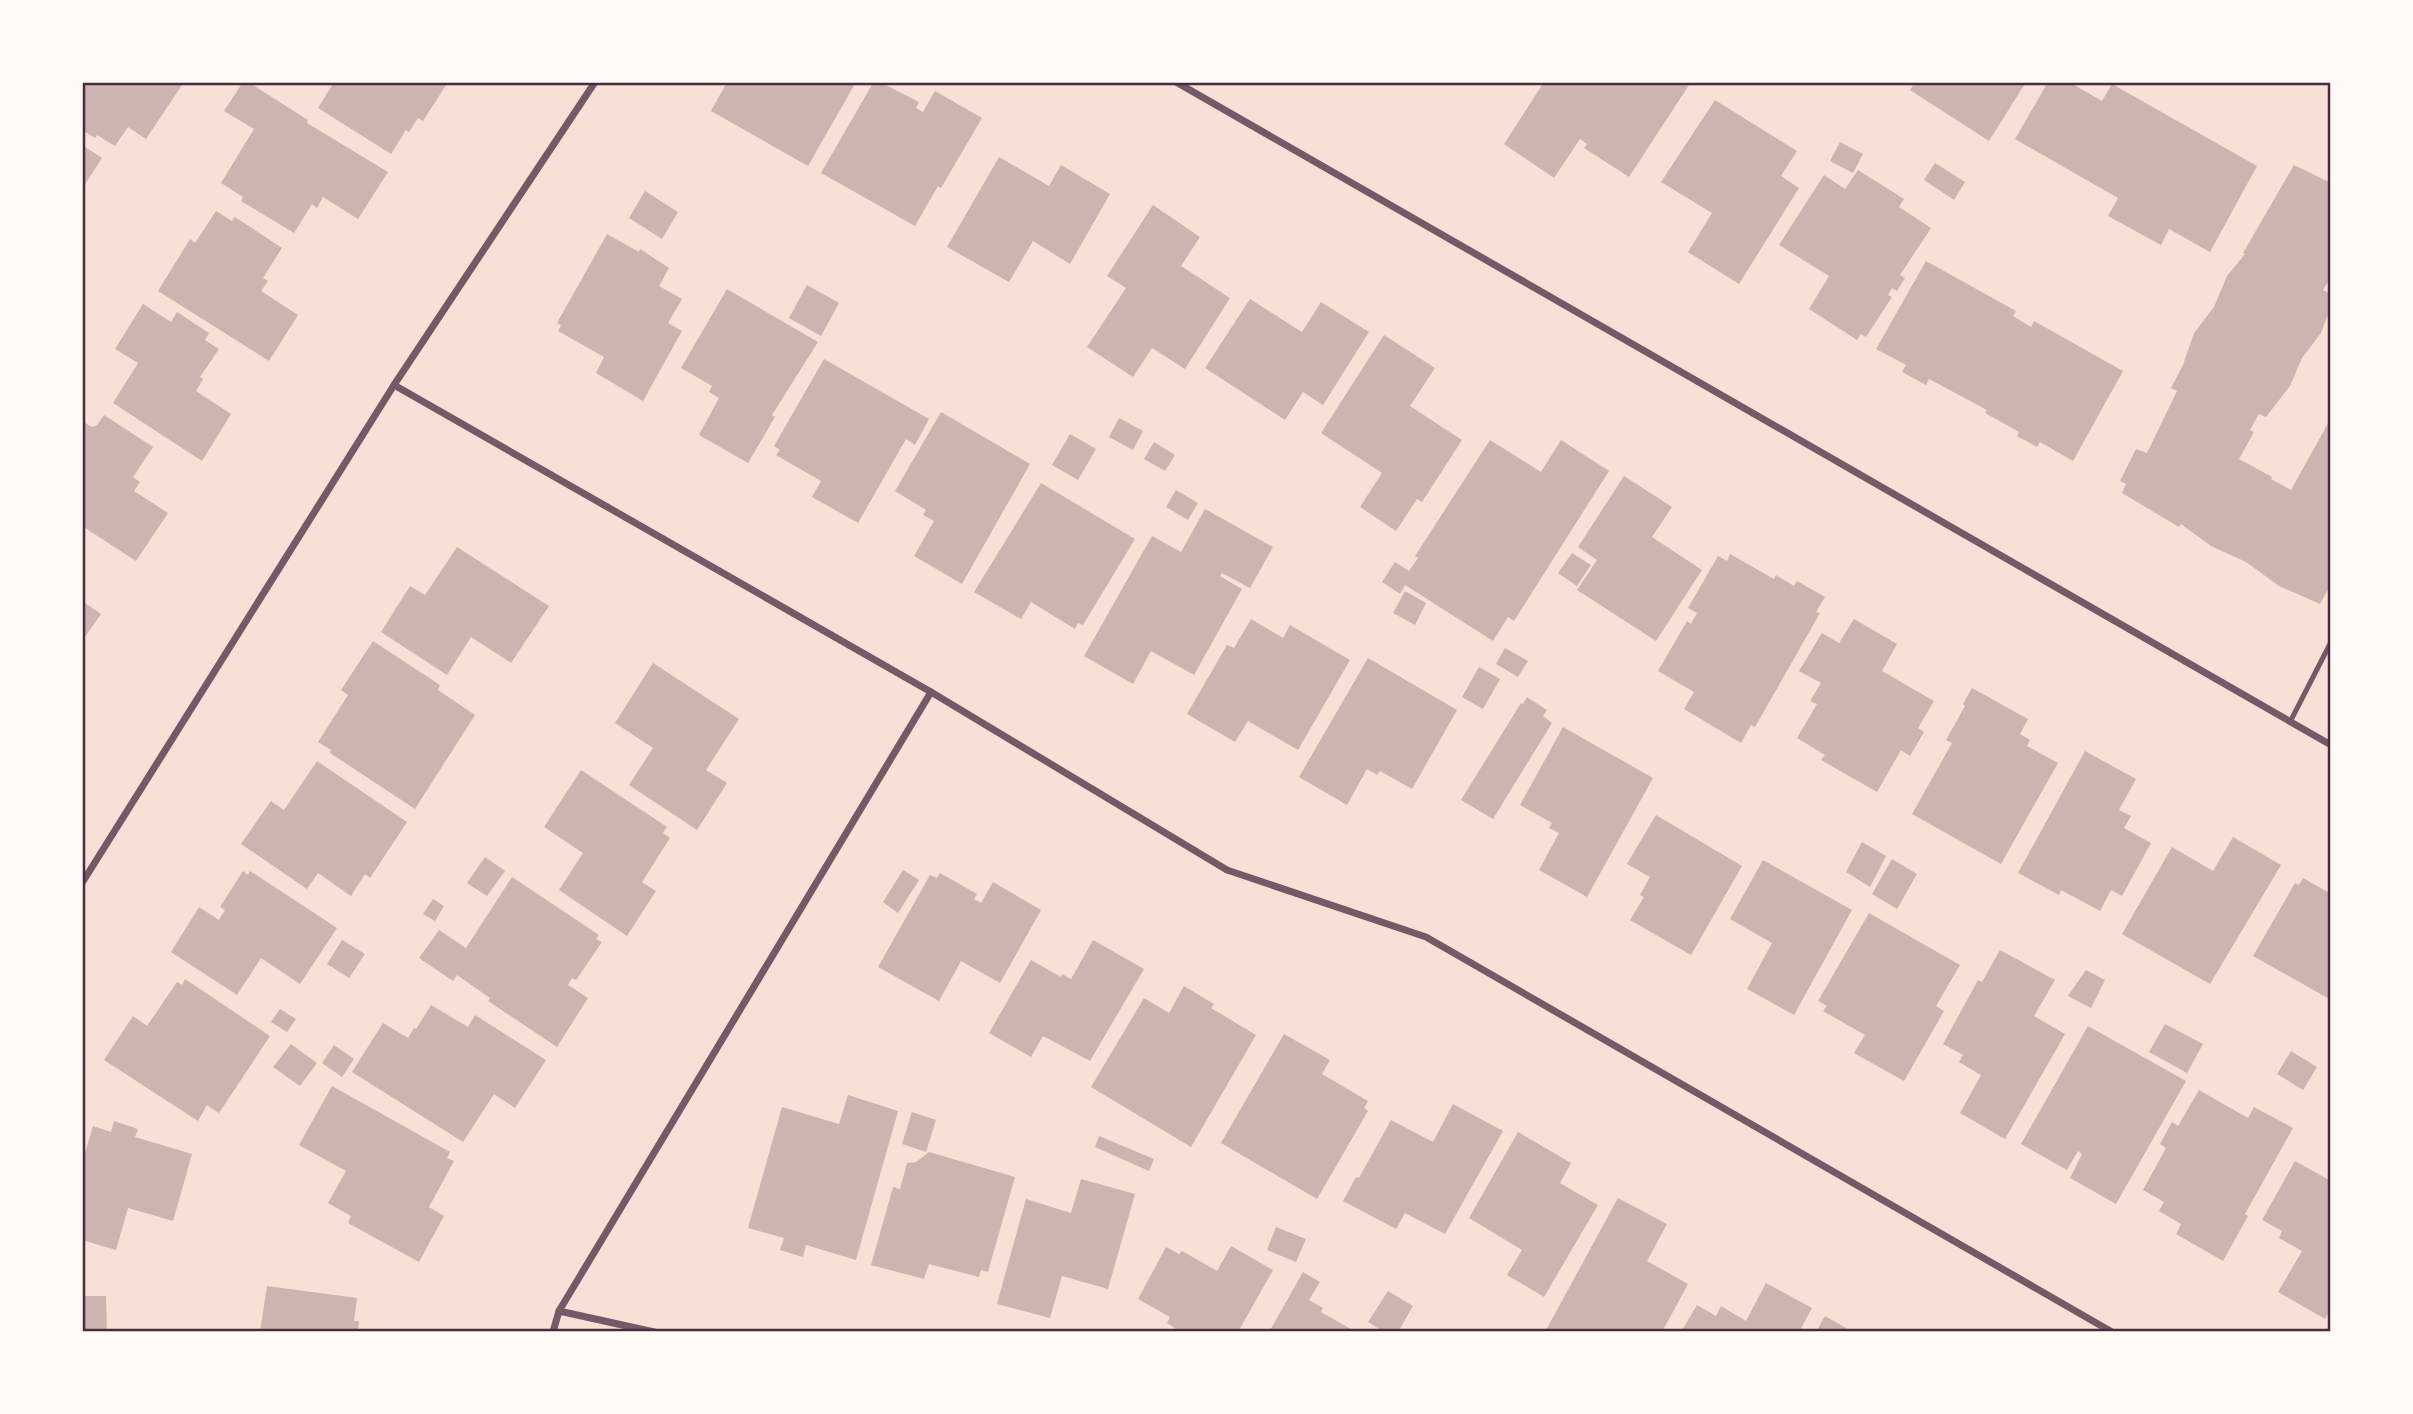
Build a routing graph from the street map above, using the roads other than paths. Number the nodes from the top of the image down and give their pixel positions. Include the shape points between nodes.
1 (595, 82) edge
2 (1176, 82) edge
3 (394, 385) junction
4 (2331, 642) edge
5 (931, 692) junction
6 (2290, 722) junction
7 (2331, 745) edge
8 (82, 883) edge
9 (559, 1311) junction
10 (553, 1332) edge
11 (654, 1332) edge
12 (2112, 1332) edge

1 - 3 street
2 - 6 street
3 - 5 street
3 - 8 street
4 - 6 lane
5 - 9 street
5 - 12 street via 1227,870 1426,937
6 - 7 street
9 - 10 street
9 - 11 street

